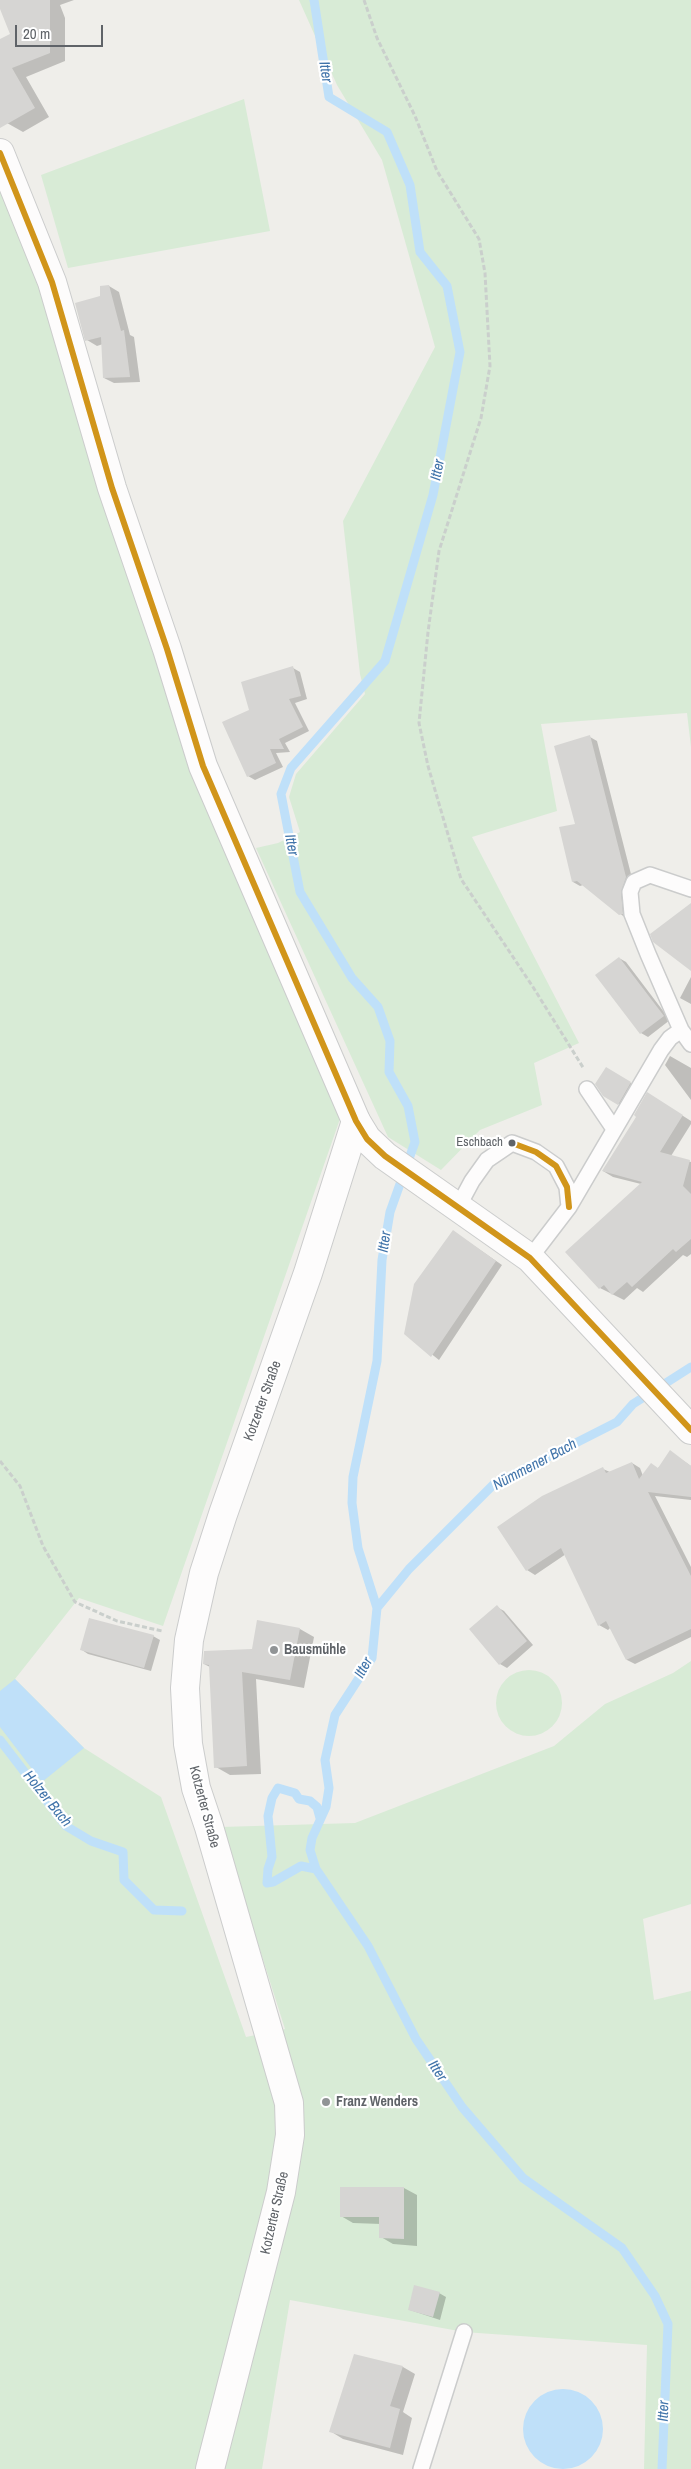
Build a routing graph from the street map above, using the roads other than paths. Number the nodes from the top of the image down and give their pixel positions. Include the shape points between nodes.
1 (0, 153) edge
2 (691, 889) edge
3 (681, 1030) junction
4 (691, 1044) edge
5 (587, 1089) road end
6 (356, 1121) junction
7 (614, 1129) junction
8 (458, 1207) junction
9 (569, 1207) junction
10 (530, 1258) junction
11 (691, 1430) edge
12 (464, 2332) dead end
13 (210, 2469) edge
14 (421, 2469) edge

1 - 6 street via 52,282 112,488 203,766
2 - 3 lane via 650,875 634,882 630,892 632,914
3 - 4 lane
3 - 7 lane via 670,1038
5 - 7 lane
6 - 8 street via 367,1139 385,1156
6 - 13 street, Kotzerter Straße via 308,1274 223,1514 204,1573 188,1640 185,1688 188,1744 196,1788 280,2068 289,2111 290,2135 281,2192
7 - 9 lane
8 - 9 lane via 487,1160 512,1143 536,1152 556,1166 567,1187
8 - 10 street
9 - 10 lane
10 - 11 street
12 - 14 lane

